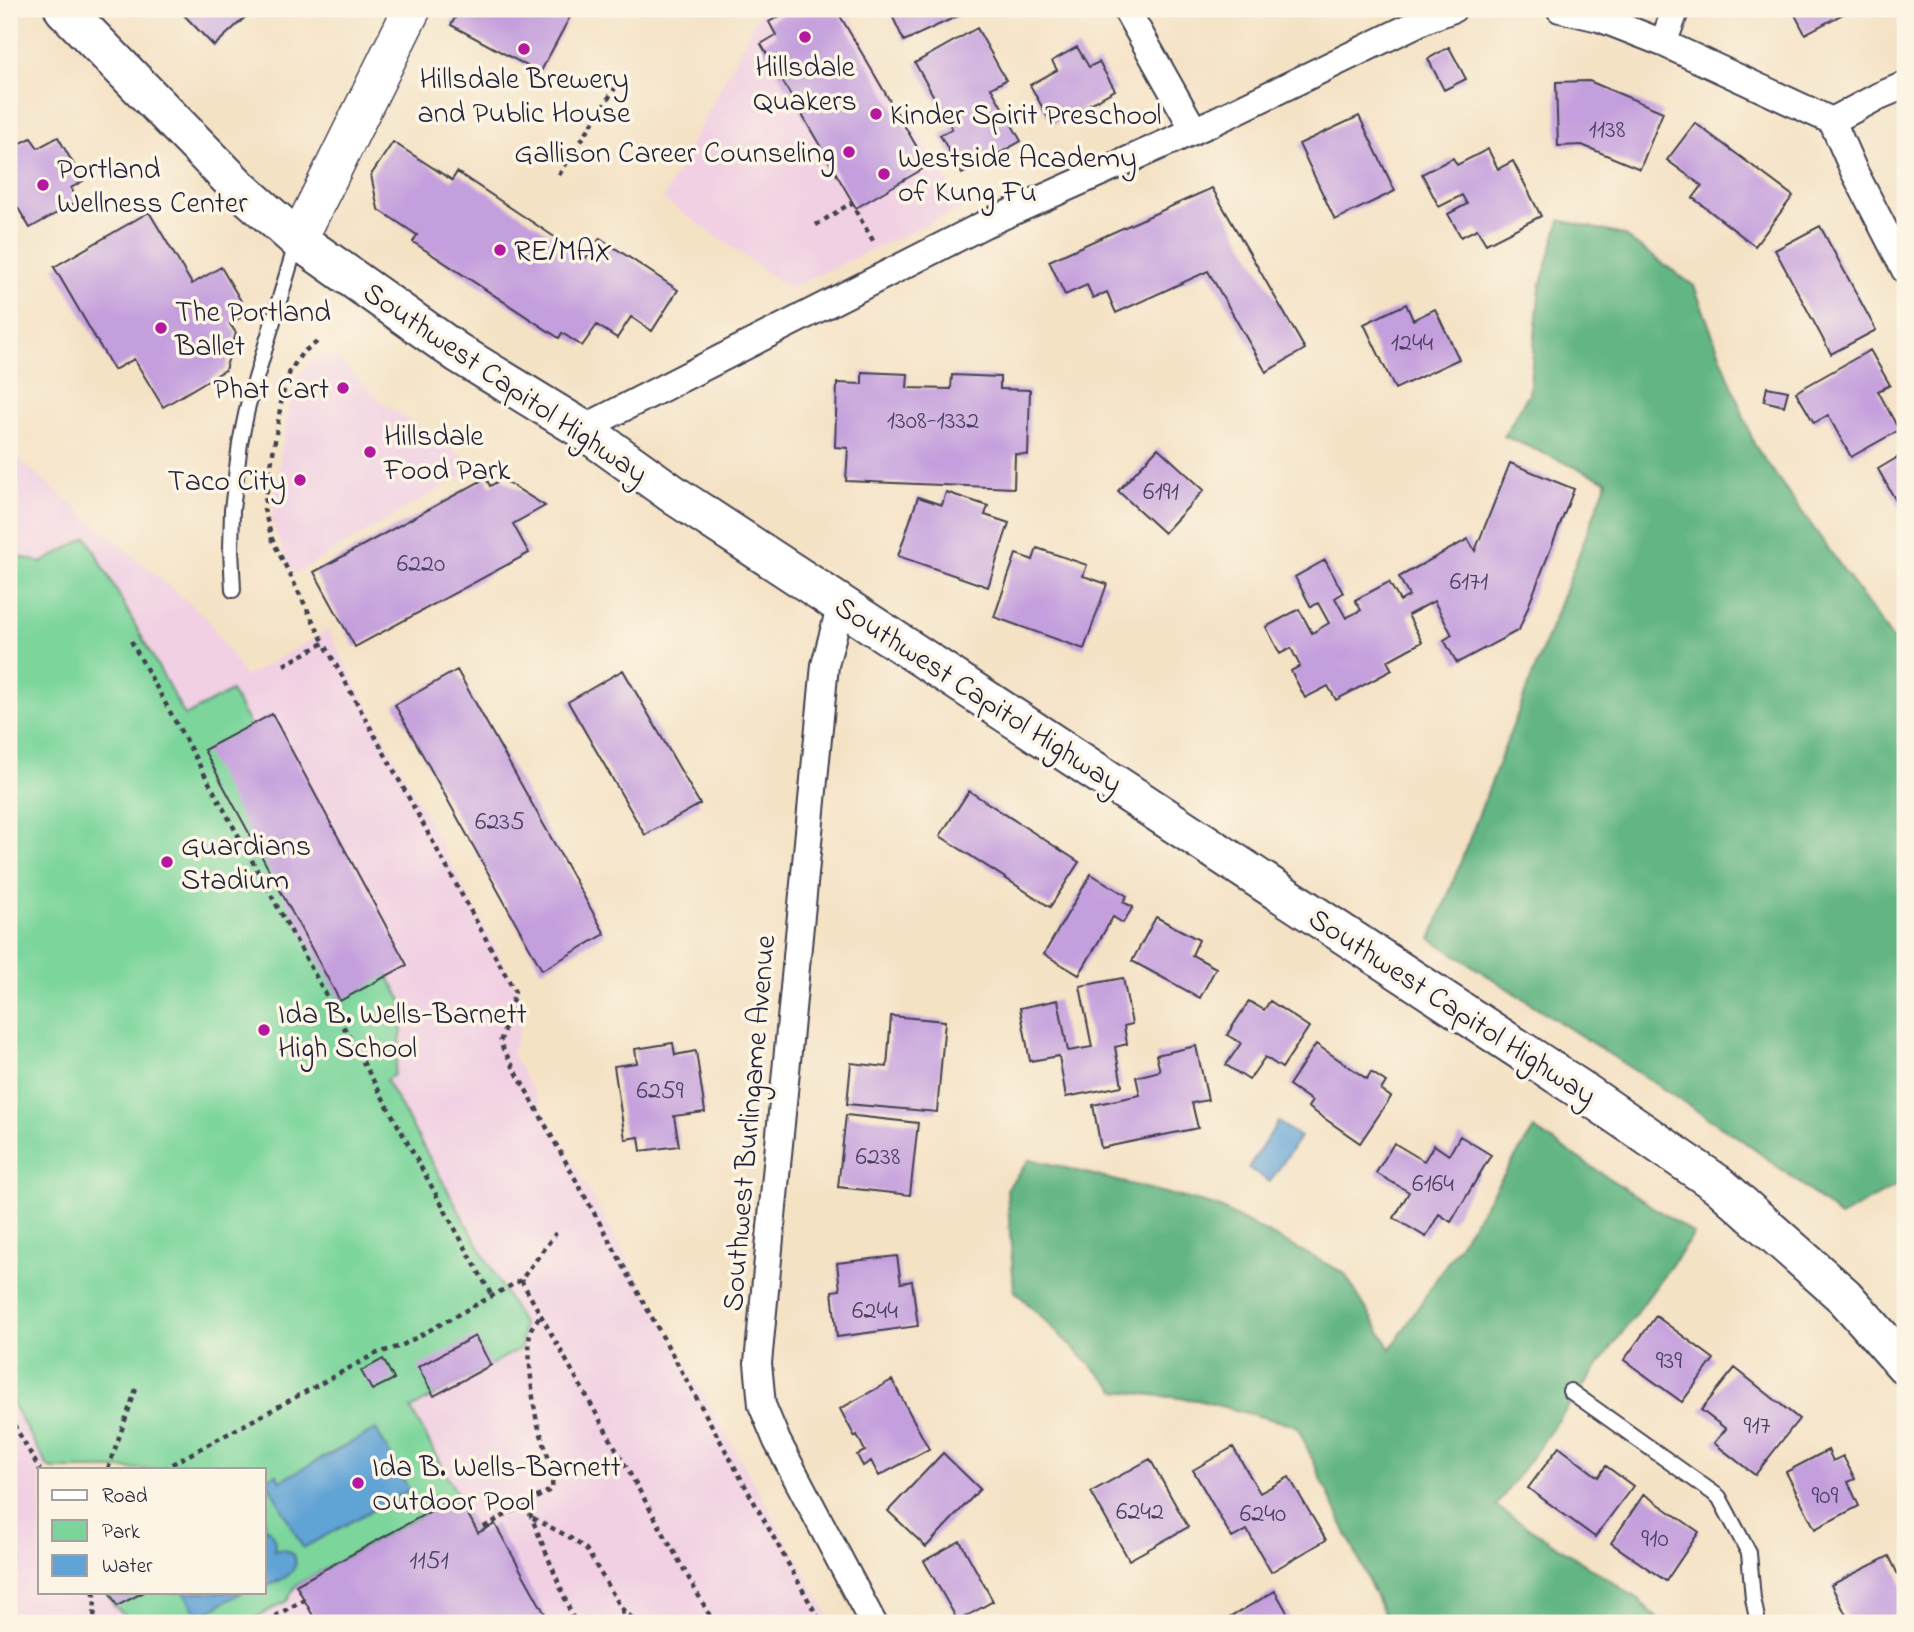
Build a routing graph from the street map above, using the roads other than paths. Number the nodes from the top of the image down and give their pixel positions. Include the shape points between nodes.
1 (64, 9) edge
2 (412, 9) edge
3 (1126, 9) edge
4 (1453, 9) edge
5 (1560, 9) edge
6 (1676, 9) edge
7 (1601, 13) edge
8 (1663, 43) junction
9 (1905, 85) edge
10 (1832, 121) junction
11 (1195, 130) junction
12 (298, 240) junction
13 (1905, 270) edge
14 (582, 429) junction
15 (233, 590) dead end
16 (841, 604) junction
17 (1905, 1365) edge
18 (1570, 1391) dead end
19 (873, 1623) edge
20 (1758, 1623) edge

1 - 12 main road, Southwest Capitol Highway via 240,189
2 - 12 street
3 - 11 street
4 - 11 street
5 - 7 street
6 - 8 street
7 - 8 street
8 - 10 street
9 - 10 street
10 - 13 street
11 - 14 street via 985,224
12 - 14 main road, Southwest Capitol Highway via 458,353
12 - 15 lane via 240,443 232,510
14 - 16 main road, Southwest Capitol Highway
16 - 17 main road, Southwest Capitol Highway via 1719,1185 1844,1297
16 - 19 street, Southwest Burlingame Avenue via 825,664 758,1363 762,1405 777,1441
18 - 20 lane via 1719,1497 1749,1553

